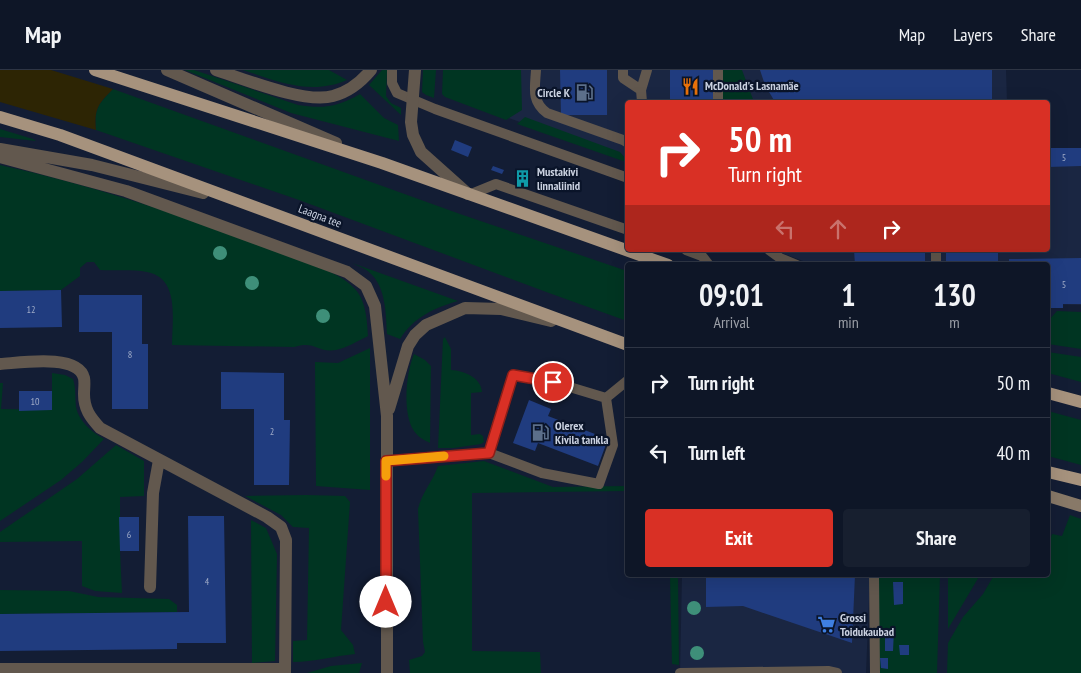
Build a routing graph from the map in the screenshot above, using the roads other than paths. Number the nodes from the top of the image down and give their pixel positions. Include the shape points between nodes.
1 (95, 70) edge
2 (167, 70) edge
3 (216, 70) edge
4 (371, 70) edge
5 (392, 70) edge
6 (414, 70) edge
7 (536, 70) edge
8 (623, 70) edge
9 (647, 70) edge
10 (718, 70) edge
11 (641, 90) junction
12 (414, 100) junction
13 (642, 100) edge
14 (718, 100) edge
15 (0, 117) edge
16 (625, 142) edge
17 (0, 149) edge
18 (0, 157) edge
19 (382, 163) junction
20 (625, 177) edge
21 (469, 194) junction
22 (251, 205) junction
23 (625, 229) edge
24 (625, 250) edge
25 (632, 252) edge
26 (691, 252) edge
27 (772, 252) edge
28 (660, 262) edge
29 (707, 262) edge
30 (790, 262) edge
31 (572, 326) junction
32 (625, 344) edge
33 (0, 364) edge
34 (625, 382) edge
35 (1050, 394) edge
36 (1081, 395) edge
37 (606, 398) junction
38 (1081, 402) edge
39 (387, 416) junction
40 (489, 453) junction
41 (159, 460) junction
42 (386, 461) junction
43 (1050, 472) edge
44 (1081, 480) edge
45 (1050, 497) edge
46 (1081, 506) edge
47 (874, 577) edge
48 (150, 587) dead end
49 (0, 669) edge
50 (285, 671) edge
51 (387, 673) edge
52 (680, 673) edge
53 (837, 673) edge
54 (875, 673) edge

1 - 19 main road
2 - 19 street
3 - 4 street via 280,91 331,97 359,83
5 - 12 lane via 392,83 397,93
6 - 12 street
7 - 16 lane via 535,99 547,113
8 - 11 lane via 623,78
9 - 11 lane
10 - 14 lane
11 - 13 lane
12 - 20 lane
12 - 21 street via 411,122 421,152
15 - 22 main road, Laagna tee via 60,135
17 - 22 street via 92,165
18 - 39 street via 134,193 348,272 366,286 375,306
19 - 21 main road
21 - 23 lane via 496,184
21 - 24 main road
22 - 31 main road, Laagna tee
25 - 28 main road
26 - 29 lane
27 - 30 lane
31 - 32 main road, Laagna tee
31 - 39 street via 501,310 465,308 439,318 426,325 408,346
33 - 41 street via 47,361 76,367 84,377 84,402 88,415 100,428
34 - 37 lane
35 - 36 main road
35 - 38 main road
37 - 40 lane via 553,382 513,375
37 - 40 lane via 613,445 599,484 542,473
39 - 42 street
40 - 42 lane
41 - 48 street via 153,492
41 - 50 street via 281,527 286,540
42 - 51 street
43 - 44 main road
45 - 46 main road
47 - 54 lane
49 - 50 street
52 - 53 lane

